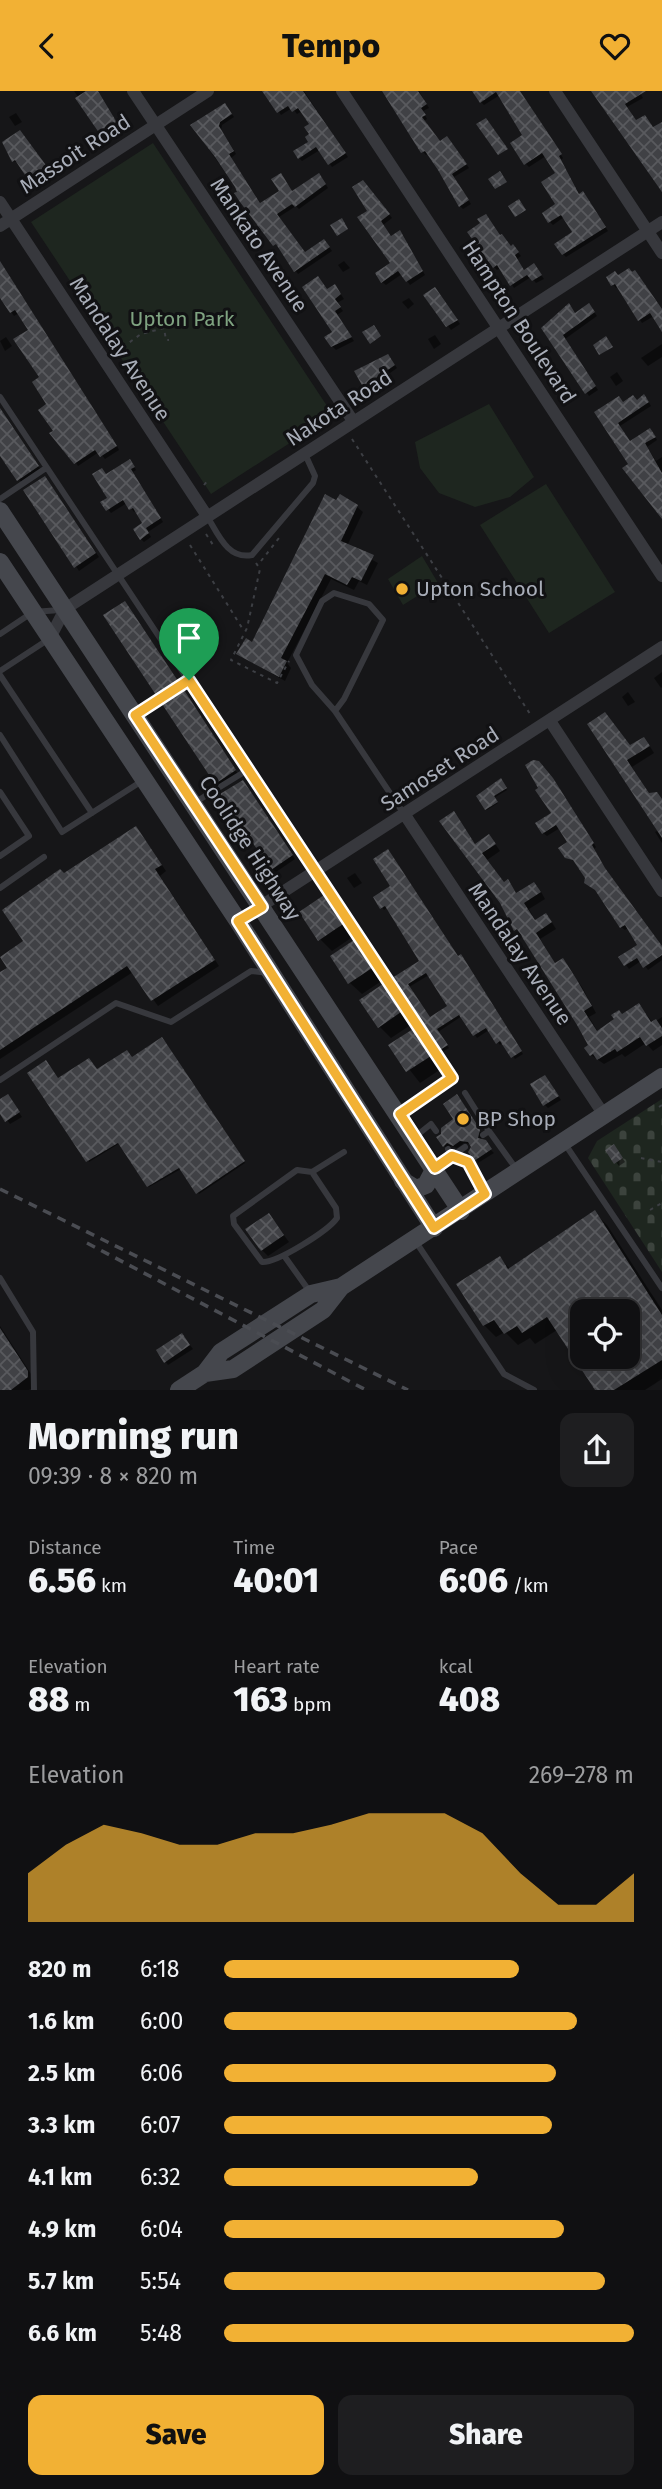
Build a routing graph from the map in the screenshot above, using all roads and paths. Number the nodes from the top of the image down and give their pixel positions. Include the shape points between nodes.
1 (133, 91) edge
2 (208, 91) edge
3 (342, 91) edge
4 (555, 91) edge
5 (155, 124) junction
6 (0, 202) edge
7 (662, 222) edge
8 (6, 223) edge
9 (647, 231) junction
10 (662, 253) edge
11 (499, 327) junction
12 (169, 340) dead end
13 (116, 352) dead end
14 (0, 397) edge
15 (353, 421) junction
16 (352, 439) dead end
17 (304, 453) junction
18 (46, 468) junction
19 (208, 480) dead end
20 (204, 485) dead end
21 (0, 499) edge
22 (0, 511) edge
23 (207, 516) junction
24 (205, 534) dead end
25 (190, 545) dead end
26 (220, 553) dead end
27 (0, 562) edge
28 (254, 564) dead end
29 (118, 575) junction
30 (662, 576) edge
31 (65, 609) junction
32 (33, 612) junction
33 (245, 632) junction
34 (0, 634) edge
35 (50, 638) junction
36 (662, 647) edge
37 (289, 660) dead end
38 (0, 673) edge
39 (189, 680) junction
40 (335, 711) junction
41 (135, 715) junction
42 (535, 720) dead end
43 (550, 721) junction
44 (0, 735) edge
45 (168, 764) junction
46 (249, 769) junction
47 (144, 780) junction
48 (0, 792) edge
49 (194, 803) junction
50 (92, 813) junction
51 (405, 815) junction
52 (0, 856) edge
53 (44, 857) dead end
54 (317, 871) junction
55 (0, 888) edge
56 (662, 891) edge
57 (262, 907) junction
58 (238, 921) junction
59 (295, 958) junction
60 (272, 973) junction
61 (662, 1077) edge
62 (0, 1080) edge
63 (465, 1093) dead end
64 (400, 1114) junction
65 (604, 1115) junction
66 (436, 1131) dead end
67 (414, 1137) junction
68 (563, 1142) junction
69 (464, 1147) dead end
70 (344, 1152) dead end
71 (450, 1152) junction
72 (640, 1159) dead end
73 (662, 1162) edge
74 (435, 1168) junction
75 (312, 1172) junction
76 (519, 1172) junction
77 (403, 1181) junction
78 (485, 1194) junction
79 (662, 1203) edge
80 (650, 1210) dead end
81 (461, 1211) junction
82 (434, 1228) junction
83 (415, 1240) junction
84 (285, 1257) junction
85 (0, 1278) edge
86 (341, 1287) junction
87 (662, 1288) edge
88 (311, 1294) junction
89 (205, 1373) junction
90 (34, 1390) edge
91 (179, 1390) edge
92 (534, 1390) edge

1 - 5 street, Mankato Avenue
2 - 5 street, Massoit Road
3 - 11 street, Hampton Boulevard
4 - 9 street
5 - 8 street, Massoit Road
5 - 15 street, Mankato Avenue
6 - 8 street, Mandalay Avenue
7 - 9 street, Nakota Road
8 - 23 street, Mandalay Avenue
9 - 10 street
9 - 11 street, Nakota Road
11 - 15 street, Nakota Road
11 - 30 street, Hampton Boulevard
12 - 13 path via 164,328 141,334
14 - 18 lane
15 - 17 street, Nakota Road
16 - 42 path
17 - 23 street, Nakota Road
17 - 23 lane via 313,483 252,555 232,552
18 - 21 lane
18 - 29 lane
19 - 20 path
22 - 31 main road, Coolidge Highway
23 - 29 street, Nakota Road
24 - 26 path
25 - 33 path
27 - 32 main road
28 - 33 path via 260,569
29 - 31 street, Nakota Road
29 - 39 lane
31 - 32 lane
31 - 35 street, Nakota Road
31 - 41 main road, Coolidge Highway
32 - 34 lane
32 - 35 main road
33 - 37 path via 231,660 277,683
35 - 38 lane
35 - 47 main road
36 - 43 street, Samoset Road
38 - 50 lane
39 - 41 lane
39 - 46 lane
40 - 40 lane via 383,620 369,604 334,593 321,601 296,655
40 - 51 lane
41 - 45 main road, Coolidge Highway
43 - 51 street, Samoset Road
43 - 56 street
44 - 50 lane via 62,832
45 - 47 main road
45 - 49 main road, Coolidge Highway
46 - 49 lane
46 - 54 lane
47 - 50 lane
47 - 58 main road
48 - 52 lane via 29,836
49 - 57 main road, Coolidge Highway
51 - 54 street, Samoset Road
51 - 65 street, Mandalay Avenue
53 - 55 lane
54 - 57 street, Samoset Road
54 - 64 lane via 452,1078
57 - 58 street, Samoset Road
57 - 59 main road, Coolidge Highway
58 - 60 main road
59 - 60 main road via 274,956 270,959
59 - 64 main road, Coolidge Highway
60 - 62 lane via 251,971 171,1022 116,1003
60 - 77 main road
61 - 65 main road
63 - 76 lane via 486,1133
64 - 67 main road, Coolidge Highway
65 - 68 main road
66 - 67 lane via 431,1124
67 - 74 main road, Coolidge Highway
68 - 76 main road
68 - 87 lane
69 - 71 lane
70 - 75 lane
71 - 74 lane
71 - 78 lane via 471,1166
72 - 73 path
74 - 77 main road via 426,1185 416,1189
74 - 81 main road, Coolidge Highway
75 - 84 lane via 336,1208 337,1218
75 - 84 lane via 297,1170 233,1216 257,1258 271,1262
76 - 78 main road
77 - 82 main road
78 - 81 main road
79 - 80 path
81 - 82 main road
82 - 83 main road
83 - 86 main road
83 - 92 lane via 504,1374
84 - 88 lane
85 - 90 lane via 33,1332
86 - 88 main road
86 - 89 main road via 323,1310 233,1369
88 - 89 main road via 221,1352
89 - 91 main road

